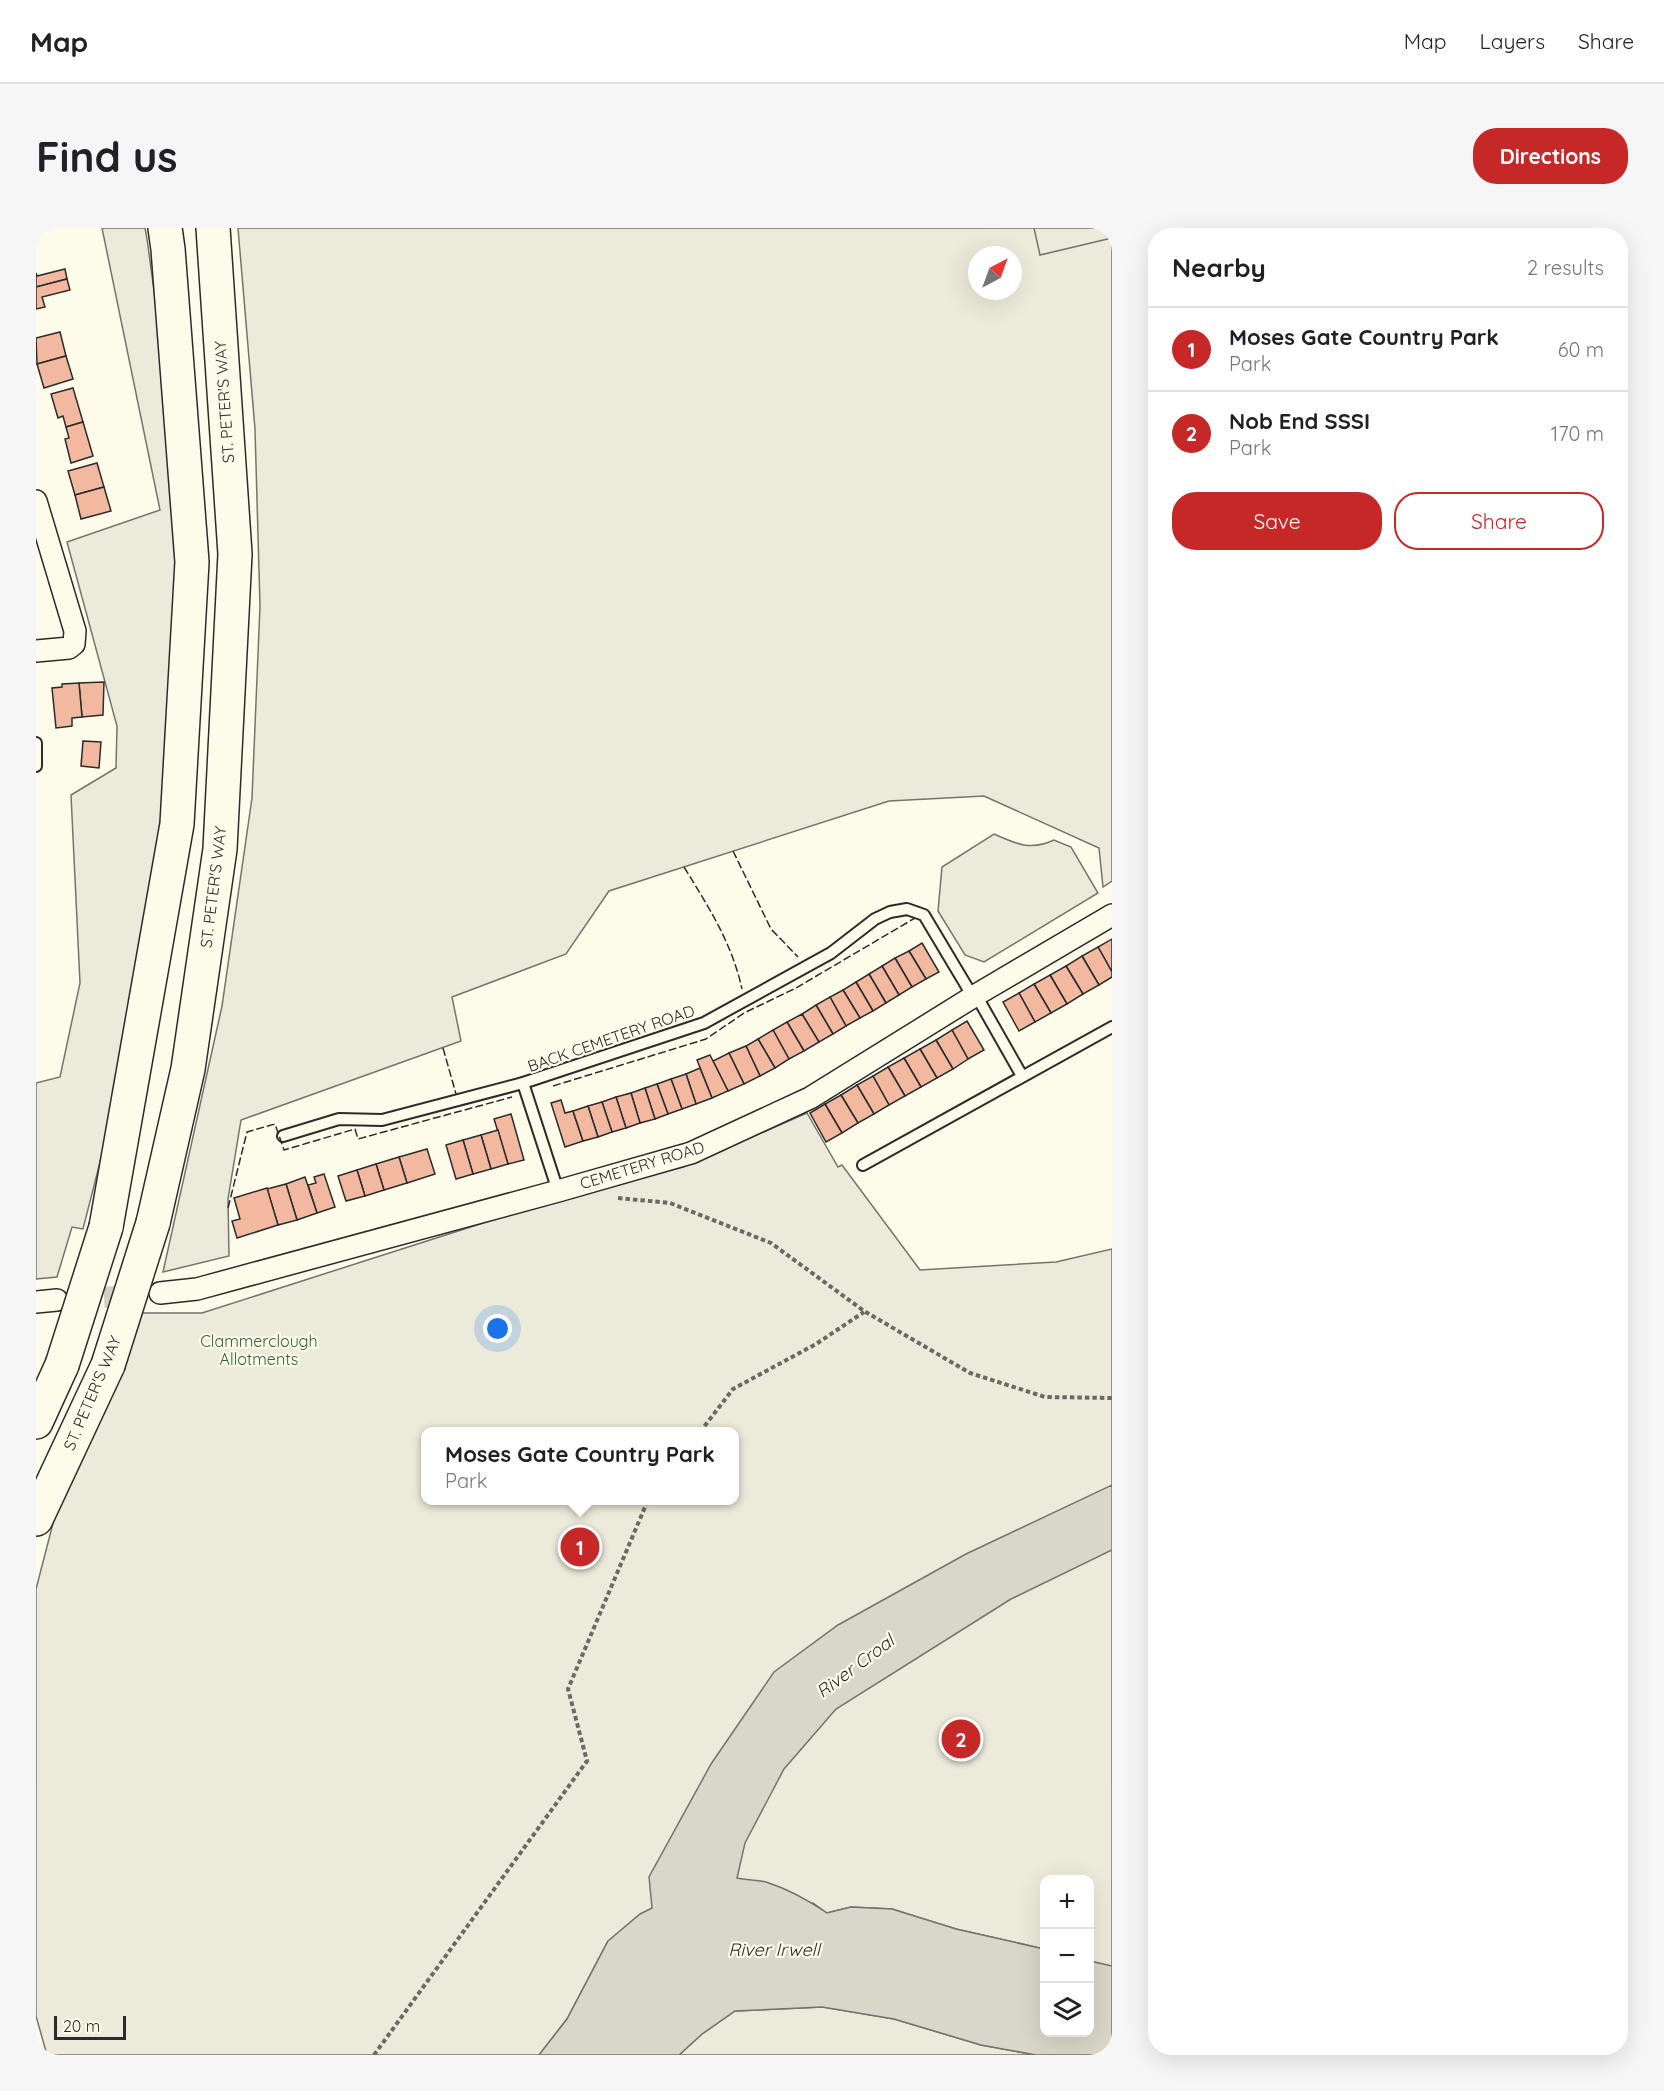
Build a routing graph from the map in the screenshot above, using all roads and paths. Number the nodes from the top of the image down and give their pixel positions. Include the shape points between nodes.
1 (165, 228) edge
2 (213, 228) edge
3 (36, 501) edge
4 (36, 651) edge
5 (36, 743) edge
6 (36, 766) edge
7 (1112, 915) edge
8 (974, 996) junction
9 (1112, 1027) edge
10 (1022, 1076) junction
11 (523, 1083) junction
12 (283, 1136) dead end
13 (863, 1166) dead end
14 (558, 1191) junction
15 (612, 1198) dead end
16 (160, 1293) tunnel mouth
17 (57, 1300) tunnel mouth
18 (36, 1302) edge
19 (864, 1311) junction
20 (1112, 1398) edge
21 (36, 1422) edge
22 (703, 1427) edge
23 (646, 1505) edge
24 (36, 1519) edge
25 (374, 2055) edge

1 - 21 highway, bridge via 192,562 177,824 106,1227 62,1365
2 - 24 highway, ST. PETER'S WAY, bridge via 235,554 220,849 188,1069 153,1223 108,1365
3 - 4 street via 75,632 74,644 69,648
5 - 6 lane
7 - 8 street, CEMETERY ROAD
8 - 10 lane
8 - 11 lane, BACK CEMETERY ROAD via 924,915 907,909 890,912 831,953 704,1023
8 - 14 street, CEMETERY ROAD via 810,1098 690,1153
9 - 10 lane
10 - 13 lane
11 - 12 lane, BACK CEMETERY ROAD via 382,1120 339,1119
11 - 14 lane
14 - 16 street, CEMETERY ROAD via 197,1288
15 - 19 path via 670,1203 771,1243
17 - 18 street
19 - 20 path via 970,1373 1045,1397
19 - 22 path via 816,1344 733,1389
23 - 25 path via 568,1689 587,1761

